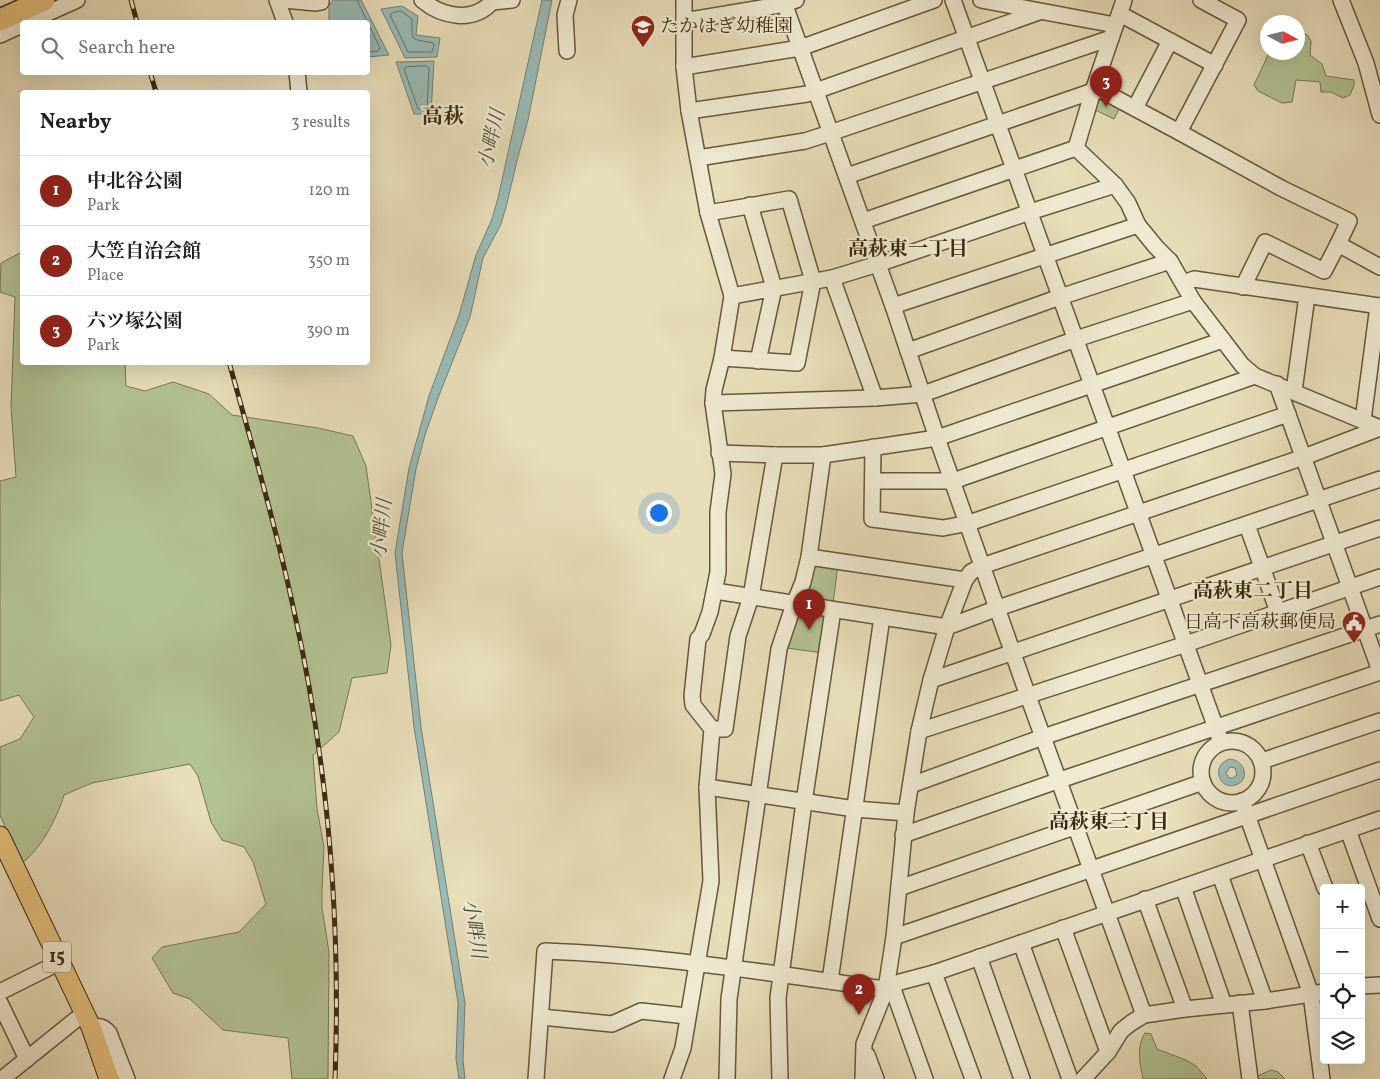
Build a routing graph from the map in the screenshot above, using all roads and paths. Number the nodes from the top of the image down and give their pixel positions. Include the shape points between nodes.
1 (21, 0) edge
2 (44, 0) edge
3 (77, 0) edge
4 (277, 0) edge
5 (284, 0) edge
6 (321, 0) edge
7 (422, 0) edge
8 (512, 0) edge
9 (569, 0) edge
10 (684, 0) edge
11 (934, 0) edge
12 (954, 0) edge
13 (981, 0) edge
14 (1201, 0) edge
15 (1341, 0) edge
16 (788, 1) edge
17 (482, 5) edge
18 (0, 8) edge
19 (1039, 12) junction
20 (1117, 19) edge
21 (0, 20) edge
22 (32, 20) edge
23 (283, 20) edge
24 (684, 21) junction
25 (20, 26) edge
26 (0, 35) edge
27 (967, 38) junction
28 (1170, 41) junction
29 (800, 48) junction
30 (567, 51) dead end
31 (1215, 65) junction
32 (684, 67) junction
33 (297, 75) edge
34 (982, 82) junction
35 (1094, 89) junction
36 (299, 90) edge
37 (816, 91) junction
38 (1134, 108) junction
39 (689, 111) junction
40 (1380, 115) edge
41 (999, 125) junction
42 (1179, 132) junction
43 (830, 133) junction
44 (1076, 148) junction
45 (698, 158) junction
46 (1014, 168) junction
47 (847, 176) junction
48 (1115, 185) junction
49 (750, 205) junction
50 (1030, 212) junction
51 (708, 213) junction
52 (862, 221) junction
53 (1138, 224) junction
54 (1338, 244) junction
55 (1045, 255) junction
56 (1170, 261) junction
57 (878, 264) junction
58 (1380, 267) edge
59 (832, 278) junction
60 (813, 281) junction
61 (1184, 283) junction
62 (1243, 286) junction
63 (774, 288) junction
64 (732, 296) junction
65 (1308, 296) junction
66 (1060, 297) junction
67 (1193, 301) junction
68 (893, 306) junction
69 (1379, 306) edge
70 (1076, 340) junction
71 (1223, 340) junction
72 (908, 351) junction
73 (722, 358) junction
74 (758, 361) junction
75 (1255, 376) junction
76 (1091, 384) junction
77 (1277, 384) junction
78 (1294, 391) junction
79 (923, 394) junction
80 (875, 398) junction
81 (713, 403) junction
82 (1288, 414) junction
83 (1363, 420) junction
84 (1106, 426) junction
85 (938, 438) junction
86 (873, 447) junction
87 (719, 453) junction
88 (775, 455) junction
89 (823, 455) junction
90 (1304, 457) junction
91 (1124, 470) junction
92 (1380, 479) edge
93 (873, 481) junction
94 (953, 481) junction
95 (1319, 500) junction
96 (1139, 512) junction
97 (969, 523) junction
98 (1247, 525) junction
99 (1380, 528) edge
100 (1334, 544) junction
101 (1155, 556) junction
102 (809, 557) junction
103 (982, 566) junction
104 (1262, 568) junction
105 (1380, 577) edge
106 (965, 580) junction
107 (1350, 587) junction
108 (715, 591) junction
109 (751, 597) junction
110 (1170, 600) junction
111 (794, 604) junction
112 (998, 608) junction
113 (834, 610) junction
114 (1278, 612) junction
115 (882, 617) junction
116 (1380, 624) edge
117 (947, 627) junction
118 (1365, 629) junction
119 (1186, 644) junction
120 (1013, 652) junction
121 (1380, 672) edge
122 (931, 680) junction
123 (1201, 686) junction
124 (1028, 696) junction
125 (1380, 722) edge
126 (712, 729) junction
127 (919, 731) junction
128 (1219, 735) junction
129 (1044, 737) junction
130 (1262, 761) junction
131 (1380, 770) edge
132 (1060, 780) junction
133 (1202, 782) junction
134 (911, 786) junction
135 (707, 787) junction
136 (758, 794) junction
137 (1242, 801) junction
138 (804, 802) junction
139 (855, 809) junction
140 (906, 813) junction
141 (1248, 816) junction
142 (1380, 819) edge
143 (1076, 825) junction
144 (1348, 830) junction
145 (904, 835) junction
146 (1308, 843) junction
147 (2, 844) edge
148 (1263, 859) junction
149 (1092, 869) junction
150 (1220, 875) junction
151 (1323, 884) edge
152 (1183, 887) junction
153 (899, 888) junction
154 (1145, 899) junction
155 (1106, 913) junction
156 (1380, 919) edge
157 (1064, 928) junction
158 (894, 937) junction
159 (1021, 943) junction
160 (979, 957) junction
161 (60, 962) junction
162 (696, 963) junction
163 (733, 968) junction
164 (934, 973) junction
165 (781, 974) junction
166 (830, 981) junction
167 (1380, 985) edge
168 (1365, 986) edge
169 (886, 989) junction
170 (0, 992) edge
171 (1318, 993) edge
172 (1265, 1001) junction
173 (0, 1003) edge
174 (1240, 1003) junction
175 (1224, 1005) junction
176 (1185, 1009) junction
177 (1144, 1015) junction
178 (687, 1016) junction
179 (541, 1017) junction
180 (87, 1020) junction
181 (865, 1050) junction
182 (1108, 1052) junction
183 (27, 1059) junction
184 (5, 1076) edge
185 (109, 1079) edge
186 (127, 1079) edge
187 (536, 1079) edge
188 (672, 1079) edge
189 (727, 1079) edge
190 (780, 1079) edge
191 (863, 1079) edge
192 (876, 1079) edge
193 (925, 1079) edge
194 (973, 1079) edge
195 (1022, 1079) edge
196 (1070, 1079) edge
197 (1083, 1079) edge
198 (1250, 1079) edge
199 (1322, 1079) edge

1 - 18 highway
2 - 21 highway
3 - 22 street
4 - 23 street
5 - 6 street via 316,3
7 - 17 street via 456,16 467,16
8 - 17 street via 492,2 487,7
9 - 30 street via 565,15
10 - 24 street
11 - 29 street
12 - 27 street
13 - 19 street
14 - 31 street via 1238,20
15 - 40 street via 1366,63
16 - 24 street
16 - 29 street
19 - 20 street
19 - 27 street
20 - 28 street
20 - 34 street
20 - 35 street
24 - 32 street
25 - 26 street
27 - 34 street
27 - 37 street
28 - 31 street
28 - 38 street
29 - 32 street
29 - 37 street
31 - 42 street
32 - 39 street
33 - 36 street
34 - 41 street
34 - 43 street
35 - 38 street
35 - 41 street
35 - 44 street
37 - 39 street
37 - 43 street
38 - 42 street
39 - 45 street
41 - 46 street
41 - 47 street
42 - 54 street via 1349,221
43 - 45 street via 805,141
43 - 47 street
44 - 46 street
44 - 48 street
45 - 51 street
46 - 50 street
46 - 52 street
47 - 52 street
48 - 50 street
48 - 53 street
49 - 51 street
49 - 60 street via 789,199
49 - 63 street
50 - 55 street
50 - 57 street
51 - 64 street
52 - 57 street
53 - 55 street
53 - 56 street
54 - 58 street
54 - 62 street via 1324,272 1265,242
55 - 66 street
55 - 68 street
56 - 61 street
56 - 66 street
57 - 59 street
57 - 68 street
59 - 60 street
59 - 80 street
60 - 63 street
60 - 74 street via 797,363
61 - 62 street via 1194,279
61 - 67 street
62 - 65 street
63 - 64 street
63 - 74 street
64 - 73 street
65 - 69 street
65 - 78 street
66 - 70 street
66 - 72 street
67 - 70 street
67 - 71 street
68 - 72 street
69 - 83 street
70 - 76 street
70 - 79 street
71 - 75 street
71 - 76 street
72 - 79 street
73 - 74 street
73 - 81 street
75 - 77 street
75 - 84 street
76 - 84 street
76 - 85 street
77 - 78 street
77 - 82 street
78 - 83 street
79 - 80 street
79 - 85 street
80 - 81 street
81 - 87 street
82 - 90 street
82 - 91 street
83 - 90 street via 1380,428
84 - 91 street
84 - 94 street
85 - 86 street
85 - 94 street
86 - 89 street
86 - 93 street
87 - 88 street
87 - 108 street via 723,474
88 - 89 street
88 - 109 street
89 - 102 street
90 - 95 street
90 - 96 street
91 - 96 street
91 - 97 street
92 - 95 street
93 - 94 street
93 - 97 street via 872,519 943,528
94 - 97 street
95 - 98 street
95 - 100 street
96 - 101 street
96 - 103 street
97 - 103 street
98 - 101 street
98 - 104 street
99 - 100 street
100 - 104 street
100 - 107 street
101 - 110 street
101 - 112 street
102 - 106 street
102 - 111 street
103 - 106 street
103 - 112 street
104 - 110 street
104 - 114 street
105 - 107 street
106 - 117 street
107 - 114 street
107 - 118 street
108 - 109 street
108 - 126 street via 698,639 692,696 693,705
109 - 111 street
109 - 126 street via 738,636 725,729
110 - 119 street
110 - 120 street
111 - 113 street
111 - 136 street via 779,649
112 - 117 street
112 - 120 street
113 - 115 street
113 - 138 street
114 - 119 street
115 - 117 street
115 - 139 street
116 - 118 street
117 - 122 street
118 - 121 street
118 - 123 street
119 - 123 street
119 - 124 street
120 - 122 street
120 - 124 street
121 - 128 street
122 - 127 street
123 - 128 street
123 - 129 street
124 - 127 street
124 - 129 street
125 - 130 street
126 - 135 street
127 - 134 street
128 - 130 street via 1246,743
128 - 132 street
128 - 133 street via 1202,763
129 - 132 street
129 - 134 street
130 - 137 street via 1264,771 1258,790
131 - 141 street
132 - 143 street
132 - 145 street
133 - 137 street via 1214,798 1223,802
133 - 143 street
134 - 140 street
135 - 136 street
135 - 162 street via 711,881
136 - 138 street
136 - 163 street
137 - 141 street
138 - 139 street
138 - 165 street
139 - 140 street
139 - 166 street
140 - 145 street
141 - 148 street
141 - 149 street
142 - 144 street
143 - 149 street
143 - 153 street
144 - 146 street
144 - 156 street
145 - 153 street
146 - 148 street
146 - 151 street
147 - 161 main road, 15
148 - 150 street
148 - 171 street
149 - 155 street
149 - 158 street
150 - 152 street
150 - 172 street
152 - 154 street
152 - 175 street
153 - 158 street
154 - 155 street
154 - 176 street
155 - 157 street
155 - 177 street
157 - 159 street
157 - 182 street
158 - 169 street
159 - 160 street
159 - 196 street
160 - 164 street
160 - 195 street
161 - 170 street
161 - 180 main road, 15
162 - 163 street
162 - 178 street
162 - 179 street via 603,953 545,951
163 - 165 street
163 - 189 street
164 - 169 street
164 - 194 street
165 - 166 street
165 - 190 street via 778,998
166 - 169 street
167 - 168 street
169 - 181 street via 864,1044
169 - 193 street via 894,992
171 - 172 street
171 - 199 street
172 - 174 street
173 - 183 street
174 - 175 street
174 - 198 street
175 - 176 street
176 - 177 street
177 - 182 street via 1120,1031
178 - 179 street via 641,1011 612,1024
178 - 188 street via 683,1048
179 - 187 street
180 - 183 street
180 - 185 main road, 15
180 - 186 street via 108,1033
181 - 191 street
181 - 192 street
182 - 197 street
183 - 184 street

